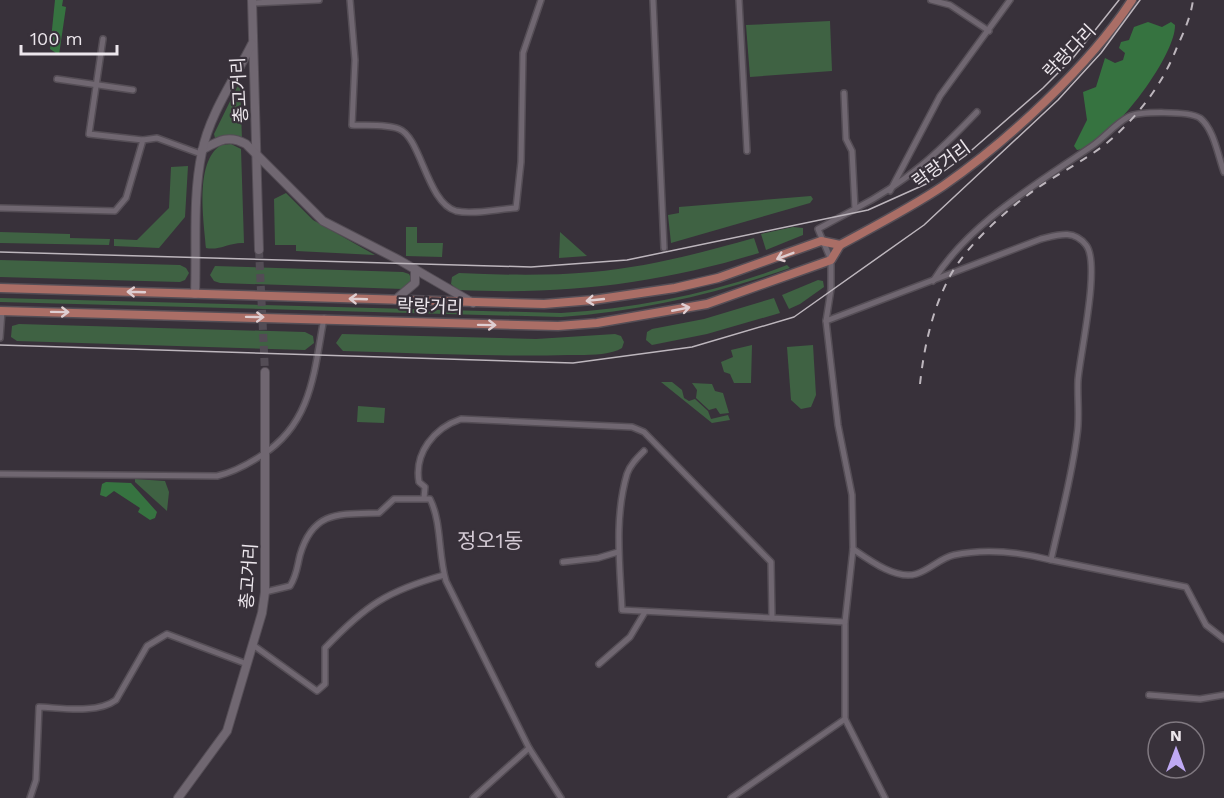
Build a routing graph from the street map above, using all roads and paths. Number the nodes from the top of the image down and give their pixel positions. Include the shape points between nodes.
1 (319, 0) edge
2 (350, 0) edge
3 (542, 0) edge
4 (653, 0) edge
5 (739, 0) edge
6 (931, 0) edge
7 (1010, 0) edge
8 (1131, 0) edge
9 (252, 2) edge
10 (989, 31) junction
11 (103, 39) dead end
12 (252, 44) junction
13 (57, 79) dead end
14 (97, 84) junction
15 (133, 90) dead end
16 (844, 93) dead end
17 (1050, 94) joint
18 (977, 112) dead end
19 (143, 140) junction
20 (747, 151) dead end
21 (202, 152) junction
22 (257, 156) junction
23 (1224, 172) edge
24 (890, 191) junction
25 (0, 208) edge
26 (855, 209) junction
27 (821, 241) junction
28 (840, 245) junction
29 (664, 248) dead end
30 (259, 250) tunnel mouth
31 (831, 260) junction
32 (415, 269) junction
33 (932, 283) junction
34 (0, 288) edge
35 (195, 294) junction
36 (395, 300) junction
37 (475, 303) junction
38 (1, 311) edge
39 (324, 318) junction
40 (826, 321) junction
41 (0, 338) edge
42 (265, 372) tunnel mouth
43 (644, 452) dead end
44 (264, 454) junction
45 (0, 474) edge
46 (424, 498) junction
47 (853, 549) junction
48 (618, 552) junction
49 (1051, 560) junction
50 (563, 562) dead end
51 (444, 575) junction
52 (265, 592) junction
53 (645, 612) junction
54 (772, 618) junction
55 (845, 622) junction
56 (1224, 639) edge
57 (253, 645) junction
58 (247, 664) junction
59 (599, 664) dead end
60 (1149, 694) dead end
61 (1224, 695) edge
62 (845, 719) junction
63 (529, 748) junction
64 (30, 798) edge
65 (178, 798) edge
66 (473, 798) edge
67 (561, 798) edge
68 (731, 798) edge
69 (885, 798) edge

1 - 9 street
2 - 3 street via 355,50 352,125 399,129 404,133 446,207 458,212 516,208 524,53
4 - 29 street
5 - 20 street
6 - 10 street via 950,5
7 - 10 street
8 - 17 main road, 락랑다리 via 1113,28
9 - 12 main road, 총고거리
10 - 24 street via 940,96
11 - 14 street
12 - 21 main road
12 - 22 main road, 총고거리
13 - 14 street
14 - 15 street
14 - 19 street via 89,134
16 - 26 street
17 - 28 main road, 락랑거리 via 944,185
18 - 24 street via 916,173
19 - 21 street via 157,138 191,153
19 - 25 street via 126,198 115,211
21 - 22 main road via 219,140 233,138
21 - 35 main road
22 - 30 main road, 총고거리
22 - 32 main road via 323,222
23 - 33 street via 1209,130 1198,117 1186,113 1129,117 1008,204 947,258
24 - 26 street
26 - 27 street via 818,229
27 - 28 main road
27 - 31 street
27 -> 37 main road, 락랑거리 via 718,278 675,288 544,304
28 - 31 main road, 락랑거리
39 -> 31 main road, 락랑거리 via 491,325 597,323 706,304
31 - 40 street
32 - 36 main road via 415,284
32 - 37 main road
33 - 40 street
33 - 49 street via 1041,239 1069,233 1088,246 1092,260 1078,379 1078,434
35 -> 34 main road, 락랑거리
36 -> 35 main road, 락랑거리
36 - 37 main road, 락랑거리
38 -> 39 main road, 락랑거리
38 - 41 street
39 - 44 street via 301,417 278,446
40 - 47 street via 838,425 852,495
42 - 44 main road, 총고거리
43 - 48 street via 627,473
44 - 45 street via 217,476
44 - 52 main road, 총고거리
46 - 51 street via 430,498 434,507
46 - 52 street via 394,499 379,513 322,519 308,532 297,575 290,586
46 - 54 street via 425,487 418,482 422,452 447,424 461,419 632,427 644,432 771,562
47 - 49 street via 904,574 916,574 955,555 975,553 1011,552
47 - 55 street
48 - 50 street
48 - 53 street via 622,610
49 - 56 street via 1186,587 1206,625
51 - 57 street via 379,599 336,637 326,648 325,684 317,691
51 - 63 street
52 - 57 main road, 총고거리
53 - 54 street
53 - 59 street via 630,637
54 - 55 street
55 - 62 street
57 - 58 main road, 총고거리
58 - 64 street via 167,634 147,646 116,700 109,704 90,708 39,707 36,780
58 - 65 main road, 총고거리 via 227,731
60 - 61 street via 1200,699
62 - 68 street
62 - 69 street
63 - 66 street
63 - 67 street

